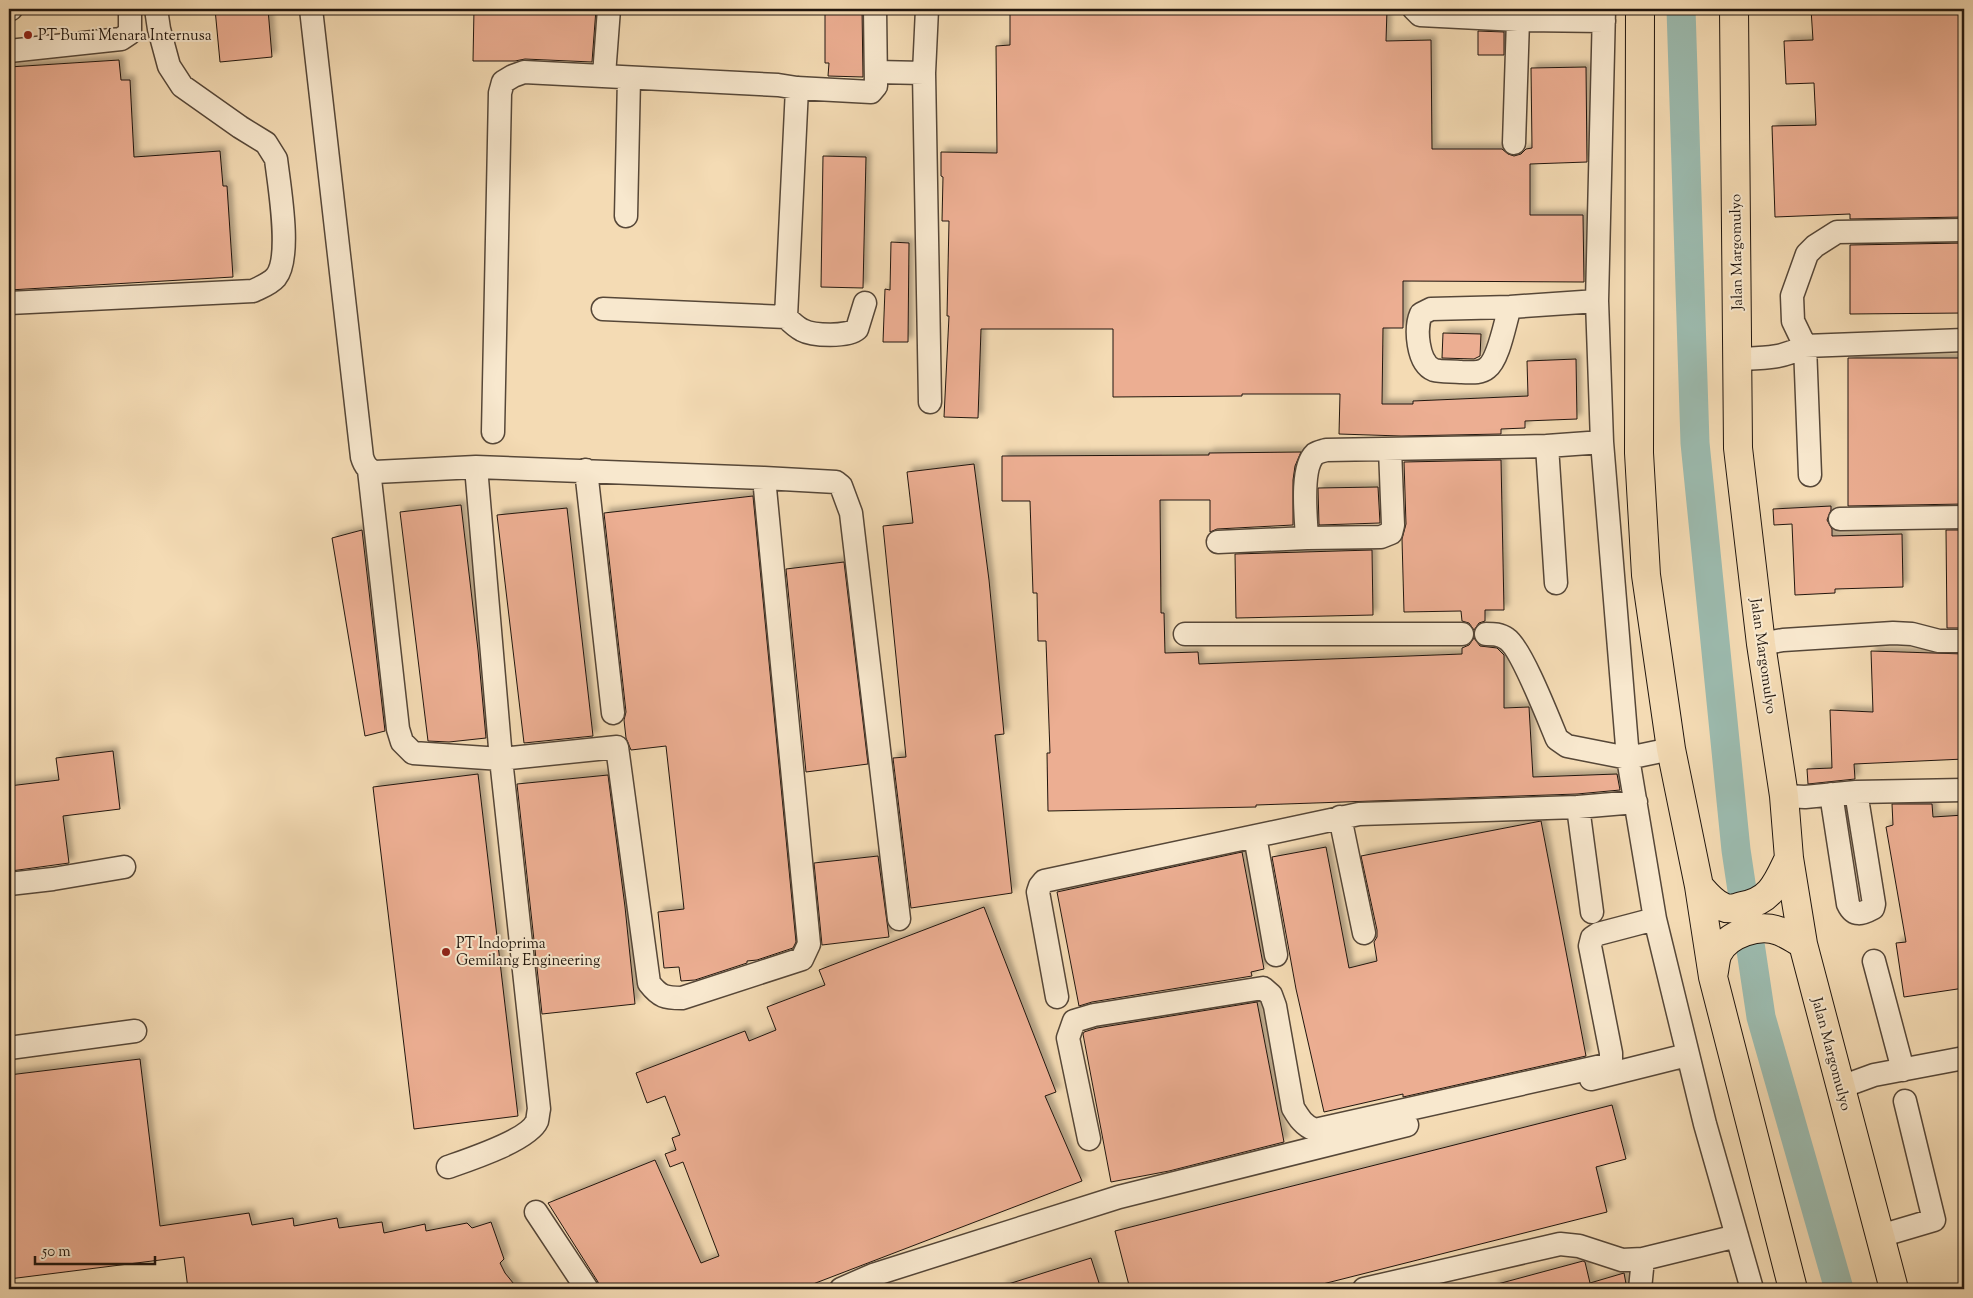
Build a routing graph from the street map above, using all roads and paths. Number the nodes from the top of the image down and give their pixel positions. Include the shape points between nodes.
1 (130, 9) edge
2 (156, 9) edge
3 (311, 9) edge
4 (610, 9) edge
5 (875, 9) edge
6 (927, 9) edge
7 (1414, 9) edge
8 (1640, 9) edge
9 (1734, 9) edge
10 (1516, 14) edge
11 (1604, 15) edge
12 (9, 51) edge
13 (876, 72) junction
14 (924, 73) junction
15 (604, 75) junction
16 (628, 78) junction
17 (797, 88) junction
18 (1514, 142) dead end
19 (626, 216) dead end
20 (1964, 230) edge
21 (1597, 301) junction
22 (9, 303) edge
23 (865, 303) dead end
24 (1510, 307) dead end
25 (602, 309) dead end
26 (786, 317) junction
27 (1964, 340) edge
28 (1805, 346) junction
29 (1738, 359) junction
30 (930, 402) dead end
31 (493, 432) dead end
32 (1602, 442) junction
33 (1547, 446) junction
34 (1390, 449) junction
35 (476, 466) junction
36 (369, 470) junction
37 (586, 470) junction
38 (1810, 475) dead end
39 (764, 478) junction
40 (1964, 517) edge
41 (1840, 519) dead end
42 (1307, 538) junction
43 (1218, 542) dead end
44 (1556, 583) dead end
45 (1185, 634) dead end
46 (1462, 634) dead end
47 (1486, 634) dead end
48 (1964, 641) edge
49 (1761, 644) junction
50 (613, 713) dead end
51 (1671, 748) junction
52 (1628, 758) junction
53 (501, 759) junction
54 (1964, 790) edge
55 (1856, 792) junction
56 (1831, 794) junction
57 (1784, 796) junction
58 (1636, 802) junction
59 (1578, 807) junction
60 (1340, 817) junction
61 (1255, 836) junction
62 (1789, 858) junction
63 (124, 867) dead end
64 (9, 884) edge
65 (1705, 894) junction
66 (1592, 912) dead end
67 (899, 919) dead end
68 (1655, 919) junction
69 (1364, 933) dead end
70 (1792, 937) junction
71 (1276, 955) dead end
72 (1874, 961) dead end
73 (1713, 977) junction
74 (1057, 997) dead end
75 (135, 1031) dead end
76 (9, 1048) edge
77 (1687, 1055) junction
78 (1964, 1058) edge
79 (1903, 1070) junction
80 (1841, 1087) junction
81 (1905, 1101) dead end
82 (1089, 1139) dead end
83 (448, 1167) dead end
84 (536, 1212) dead end
85 (1736, 1236) junction
86 (1880, 1236) junction
87 (1643, 1259) junction
88 (587, 1289) edge
89 (841, 1289) edge
90 (1364, 1289) edge
91 (1640, 1289) edge
92 (1752, 1289) edge
93 (1792, 1289) edge
94 (1894, 1289) edge

1 - 12 lane via 130,32 121,39
2 - 22 lane via 168,66 182,86 240,128 266,142 272,151 283,212 283,255 277,276 253,291
3 - 36 lane via 362,456
4 - 15 lane
5 - 13 lane
6 - 14 lane
7 - 10 lane via 1420,15
8 - 51 main road via 1639,453 1646,575
9 - 29 main road, Jalan Margomulyo
10 - 11 lane
10 - 18 lane
11 - 21 lane
13 - 14 lane
13 - 17 lane via 876,86 871,92
14 - 30 lane
15 - 16 lane
15 - 31 lane via 524,72 503,82 500,93
16 - 17 lane
16 - 19 lane
17 - 26 lane
20 - 28 lane via 1837,232 1815,246 1807,254 1792,296 1793,321
21 - 24 lane
21 - 32 lane
23 - 26 lane via 857,329 848,333 804,332
25 - 26 lane
27 - 28 lane
28 - 29 lane via 1790,354 1771,358
28 - 38 lane
29 - 49 main road, Jalan Margomulyo via 1738,448
32 - 33 lane
32 - 52 lane
33 - 34 lane
33 - 44 lane
34 - 42 lane via 1316,453 1309,463 1306,478
34 - 42 lane via 1394,524 1390,533 1381,537
35 - 36 lane
35 - 37 lane
35 - 53 lane
36 - 53 lane via 402,742 413,753
37 - 39 lane
37 - 50 lane
39 - 53 lane via 809,944 802,959 682,998 658,994 649,983 617,747
39 - 67 lane via 836,482 842,486 851,513
40 - 41 lane
42 - 43 lane
45 - 46 lane
47 - 52 lane via 1498,634 1509,640 1518,653 1557,739 1567,746
48 - 49 lane via 1939,641 1892,632
49 - 57 main road, Jalan Margomulyo
51 - 52 lane
51 - 65 main road
52 - 58 lane
53 - 83 lane via 539,1109 537,1122 528,1132 483,1155
54 - 55 lane
55 - 56 lane
55 - 56 lane via 1874,904 1865,913 1856,914 1848,904
56 - 57 lane
57 - 62 main road, Jalan Margomulyo
58 - 59 lane
58 - 68 lane
59 - 60 lane
59 - 66 lane
60 - 61 lane
60 - 69 lane
61 - 71 lane
61 - 74 lane via 1044,881 1038,892
62 - 65 main road via 1778,882 1758,902 1724,908
62 - 70 main road, Jalan Margomulyo
63 - 64 lane
65 - 73 main road
68 - 77 lane
68 - 82 lane via 1592,938 1590,946 1611,1053 1606,1065 1315,1130 1301,1121 1293,1108 1275,1006 1271,994 1263,988 1074,1021 1068,1038
70 - 73 main road via 1767,928 1735,937 1717,955
70 - 80 main road, Jalan Margomulyo
72 - 79 lane
73 - 93 main road
75 - 76 lane
77 - 85 lane
77 - 89 lane via 1119,1197 873,1275
78 - 79 lane
79 - 80 lane
80 - 86 main road, Jalan Margomulyo
81 - 86 lane via 1934,1220
84 - 88 lane
85 - 87 lane
85 - 92 lane
86 - 94 main road, Jalan Margomulyo
87 - 90 lane via 1622,1260 1580,1246 1560,1244
87 - 91 lane

